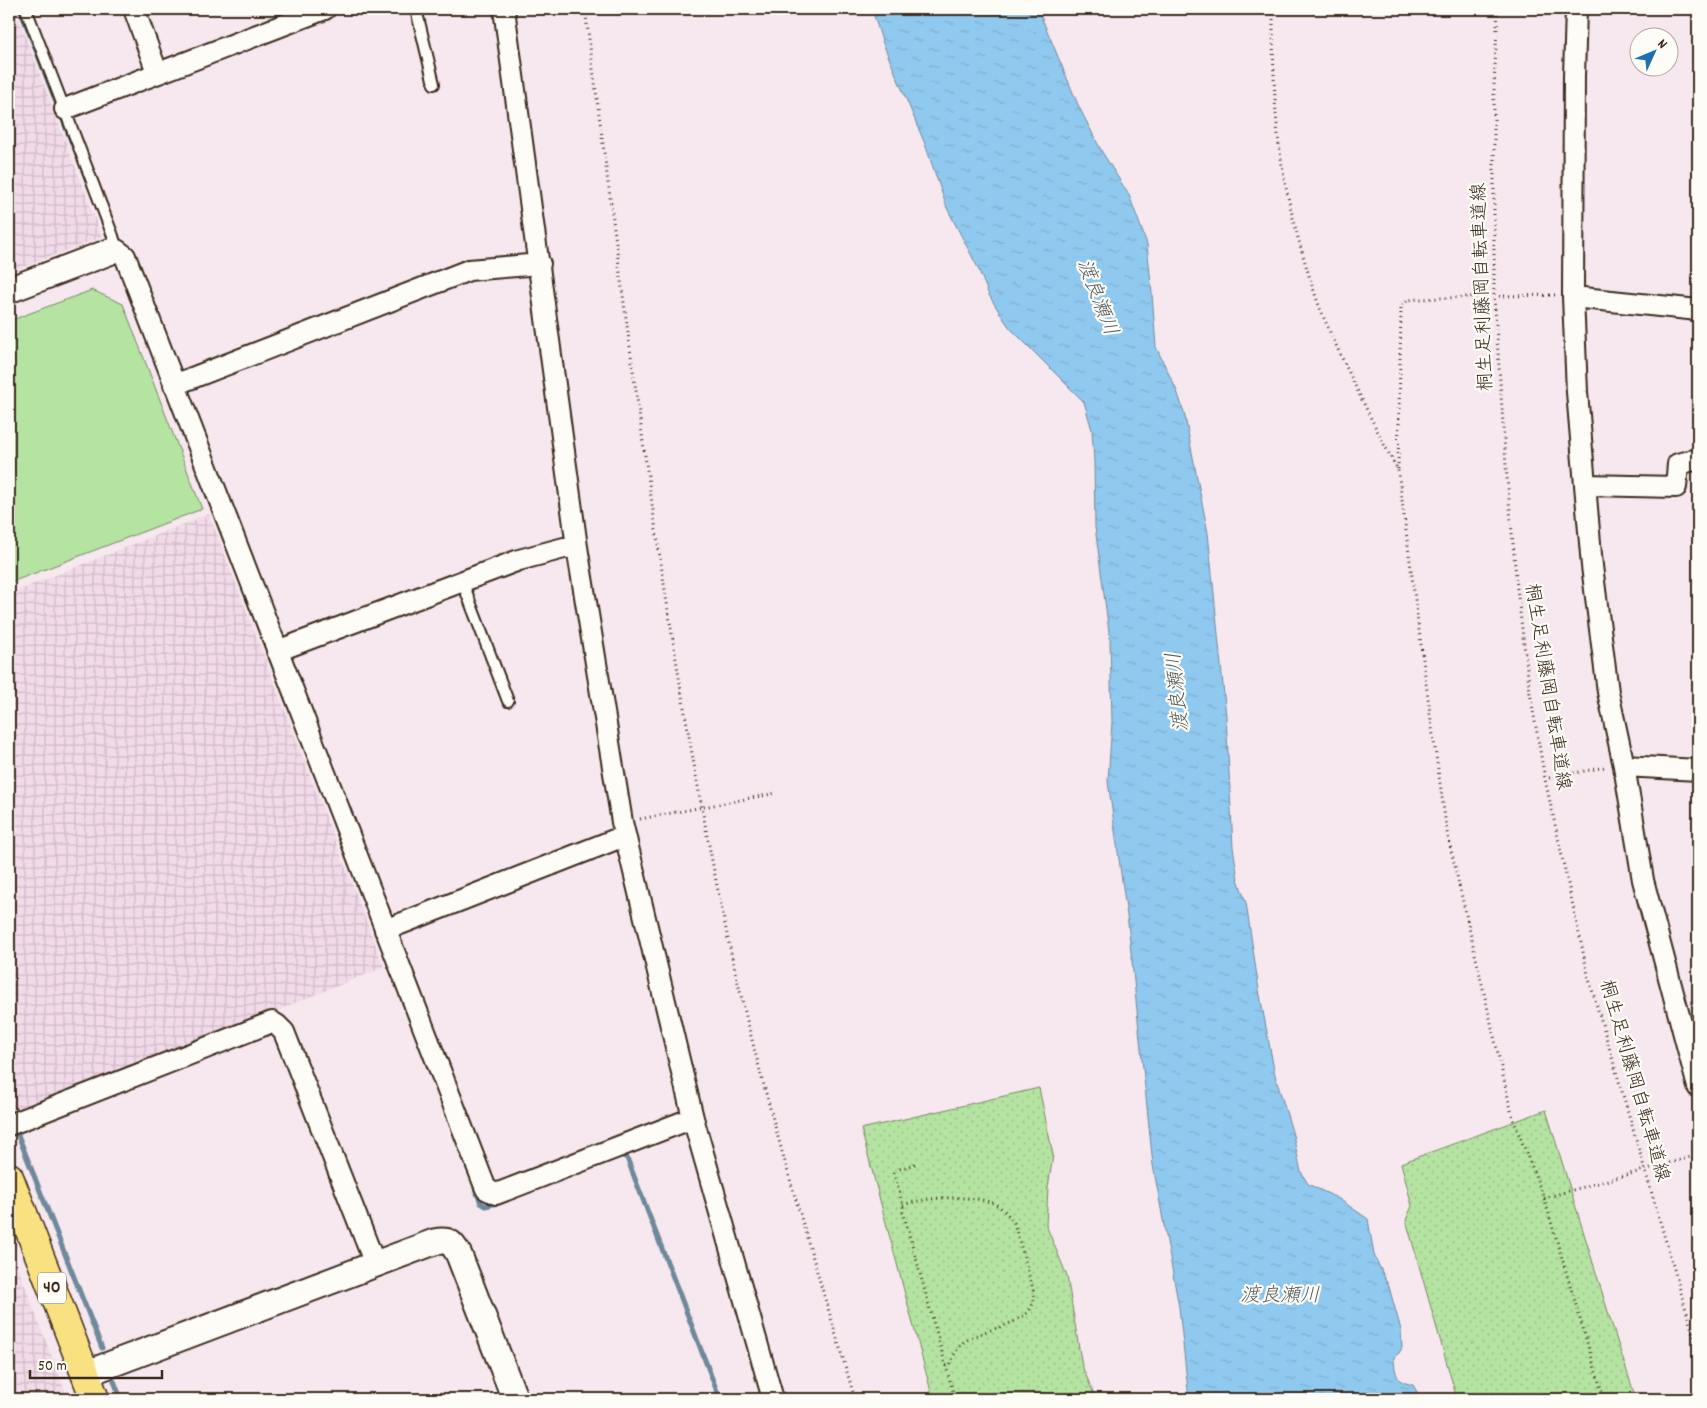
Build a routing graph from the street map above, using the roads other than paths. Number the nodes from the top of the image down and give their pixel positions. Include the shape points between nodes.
1 (26, 9) edge
2 (134, 9) edge
3 (326, 9) edge
4 (416, 9) edge
5 (504, 9) edge
6 (1576, 9) edge
7 (158, 72) junction
8 (434, 84) dead end
9 (65, 109) junction
10 (113, 251) junction
11 (540, 264) junction
12 (9, 290) edge
13 (1573, 297) junction
14 (1698, 310) edge
15 (174, 385) junction
16 (1698, 459) edge
17 (1586, 485) junction
18 (577, 546) junction
19 (462, 581) junction
20 (277, 651) junction
21 (508, 701) dead end
22 (1624, 766) junction
23 (1698, 770) edge
24 (626, 838) junction
25 (385, 930) junction
26 (1698, 1087) edge
27 (693, 1118) junction
28 (9, 1125) edge
29 (9, 1177) edge
30 (375, 1264) junction
31 (85, 1374) junction
32 (95, 1399) edge
33 (515, 1399) edge
34 (772, 1399) edge

1 - 9 lane
2 - 7 street
3 - 7 street
4 - 8 lane
5 - 11 street
6 - 13 street
7 - 9 street
9 - 10 lane via 114,236
10 - 12 street
10 - 15 street via 125,256
11 - 15 street via 469,270
11 - 18 street
13 - 14 street
13 - 17 street via 1577,392
15 - 20 street
16 - 17 street via 1678,464 1676,487
17 - 22 street via 1592,566 1608,692
18 - 19 street via 519,560
18 - 24 street
19 - 20 street
19 - 21 lane
20 - 25 street
22 - 23 street
22 - 26 street via 1643,880
24 - 25 street
24 - 27 street
25 - 27 street via 486,1189 496,1194
27 - 34 street
28 - 30 street via 272,1022 284,1032
29 - 31 main road, 40
30 - 31 street
30 - 33 street via 434,1242 444,1240 453,1244
31 - 32 main road, 40

